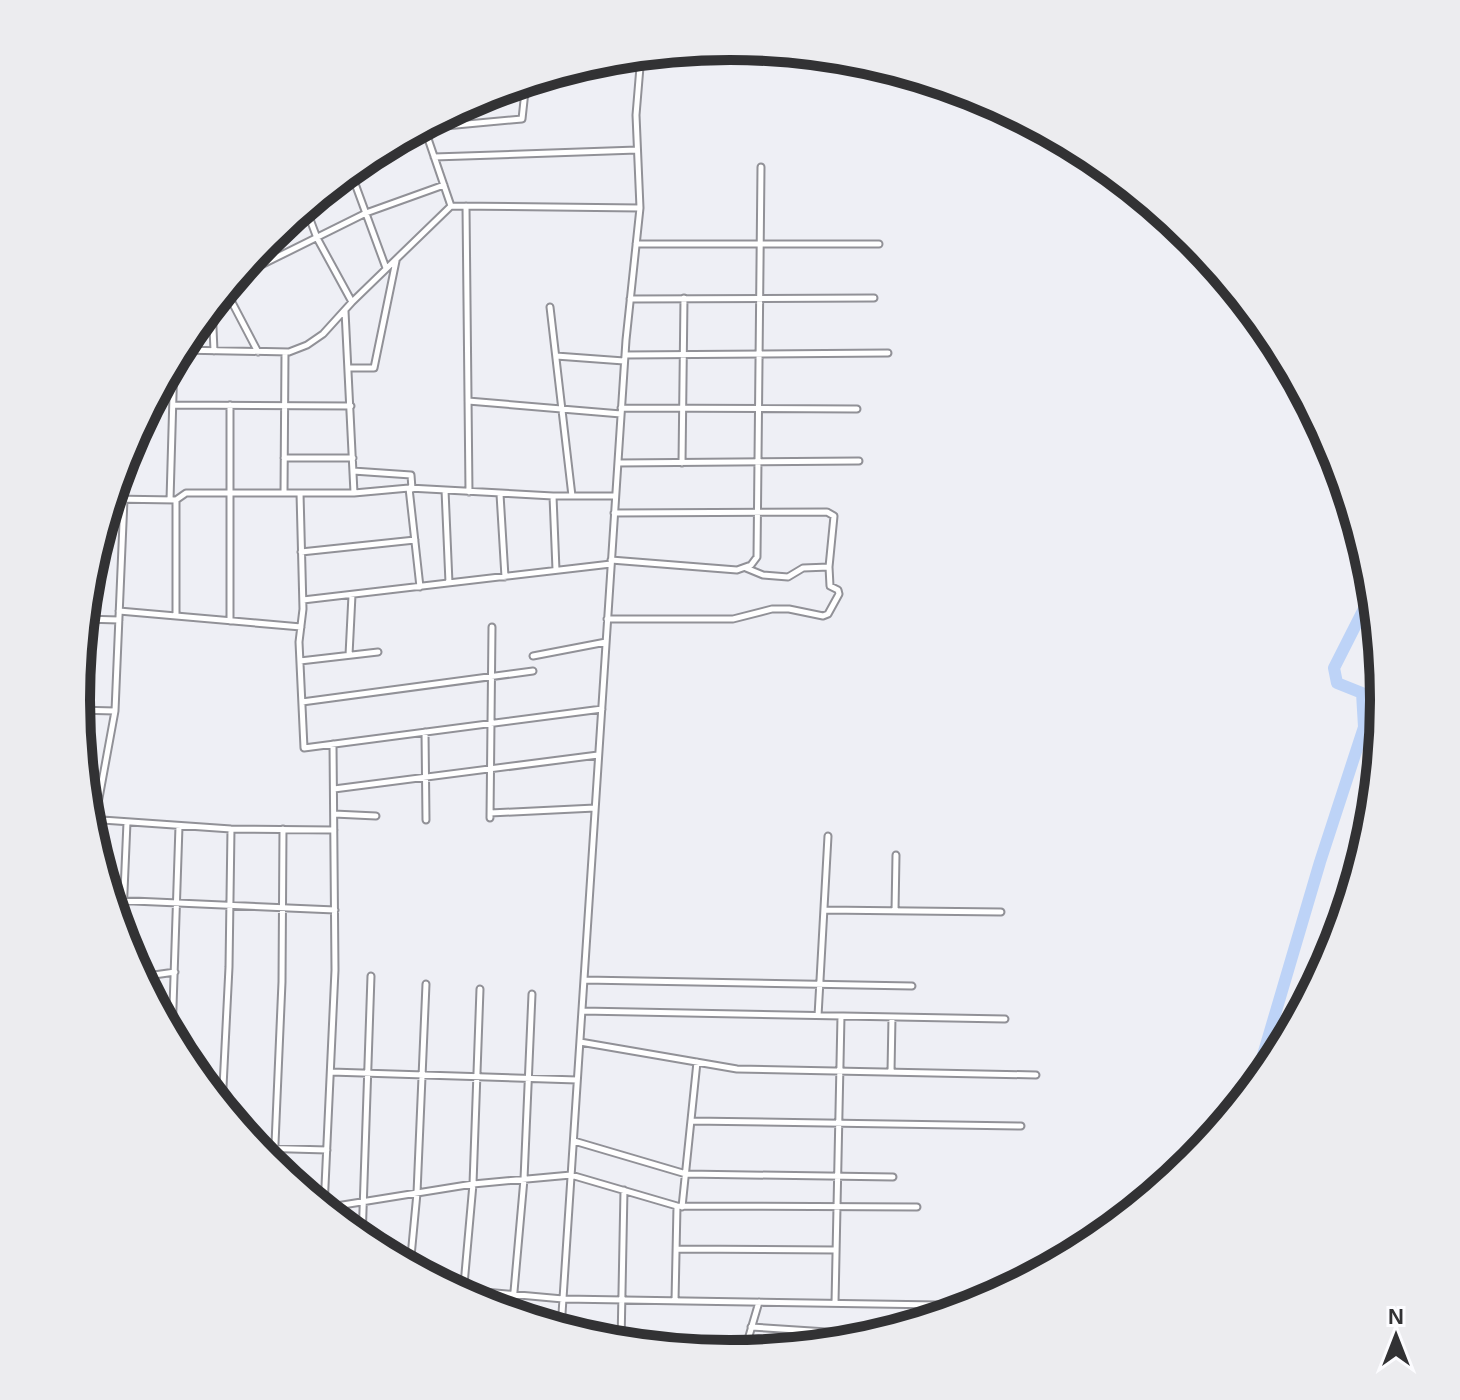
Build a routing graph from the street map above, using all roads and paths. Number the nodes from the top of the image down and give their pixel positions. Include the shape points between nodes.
1 (640, 66) edge
2 (525, 94) edge
3 (449, 125) edge
4 (427, 137) edge
5 (637, 150) junction
6 (434, 157) junction
7 (761, 167) dead end
8 (354, 182) edge
9 (444, 185) junction
10 (451, 206) junction
11 (466, 206) junction
12 (640, 208) junction
13 (366, 213) junction
14 (309, 218) edge
15 (317, 238) junction
16 (636, 244) junction
17 (760, 244) junction
18 (879, 244) dead end
19 (396, 259) junction
20 (260, 266) edge
21 (386, 268) junction
22 (684, 298) junction
23 (760, 298) junction
24 (874, 298) dead end
25 (630, 299) junction
26 (231, 300) edge
27 (352, 302) junction
28 (550, 307) dead end
29 (345, 309) junction
30 (213, 323) edge
31 (194, 350) edge
32 (214, 351) junction
33 (258, 352) junction
34 (285, 352) junction
35 (888, 353) dead end
36 (683, 354) junction
37 (759, 354) junction
38 (556, 356) junction
39 (624, 358) junction
40 (349, 368) junction
41 (173, 385) edge
42 (468, 401) junction
43 (173, 405) junction
44 (230, 405) junction
45 (284, 405) junction
46 (351, 406) junction
47 (683, 408) junction
48 (562, 409) junction
49 (759, 409) junction
50 (857, 409) dead end
51 (621, 411) junction
52 (284, 458) junction
53 (353, 458) junction
54 (859, 461) dead end
55 (758, 462) junction
56 (618, 463) junction
57 (682, 463) junction
58 (353, 471) junction
59 (410, 488) junction
60 (445, 490) junction
61 (469, 492) junction
62 (230, 493) junction
63 (284, 493) junction
64 (300, 493) junction
65 (354, 493) junction
66 (500, 494) junction
67 (553, 496) junction
68 (572, 496) junction
69 (615, 496) junction
70 (122, 499) edge
71 (173, 500) junction
72 (758, 511) junction
73 (614, 513) junction
74 (118, 514) edge
75 (415, 540) junction
76 (301, 552) junction
77 (611, 562) junction
78 (829, 567) junction
79 (746, 568) junction
80 (556, 570) junction
81 (505, 577) junction
82 (449, 583) junction
83 (420, 587) junction
84 (352, 595) junction
85 (303, 600) junction
86 (119, 611) junction
87 (176, 616) junction
88 (95, 619) edge
89 (607, 619) junction
90 (119, 620) junction
91 (230, 621) junction
92 (301, 627) junction
93 (492, 627) dead end
94 (606, 642) junction
95 (378, 652) dead end
96 (349, 655) junction
97 (533, 656) dead end
98 (300, 661) junction
99 (533, 671) dead end
100 (492, 676) junction
101 (302, 702) junction
102 (602, 709) junction
103 (90, 710) edge
104 (115, 711) junction
105 (491, 723) junction
106 (425, 732) junction
107 (333, 744) junction
108 (599, 755) junction
109 (491, 768) junction
110 (426, 777) junction
111 (334, 789) junction
112 (97, 796) edge
113 (595, 808) junction
114 (334, 814) junction
115 (376, 816) dead end
116 (426, 820) dead end
117 (101, 821) edge
118 (127, 822) junction
119 (179, 826) junction
120 (231, 829) junction
121 (283, 829) junction
122 (334, 830) junction
123 (828, 836) dead end
124 (896, 855) dead end
125 (124, 901) junction
126 (177, 903) junction
127 (124, 905) edge
128 (230, 906) junction
129 (282, 908) junction
130 (335, 910) junction
131 (824, 910) junction
132 (895, 911) junction
133 (1001, 912) dead end
134 (175, 972) junction
135 (153, 975) edge
136 (371, 976) dead end
137 (584, 980) junction
138 (426, 984) dead end
139 (820, 984) junction
140 (912, 986) dead end
141 (480, 989) dead end
142 (532, 994) dead end
143 (582, 1011) junction
144 (173, 1015) edge
145 (818, 1016) junction
146 (841, 1016) junction
147 (892, 1017) junction
148 (1005, 1019) dead end
149 (580, 1042) junction
150 (697, 1062) junction
151 (839, 1071) junction
152 (330, 1072) junction
153 (891, 1072) junction
154 (368, 1073) junction
155 (422, 1075) junction
156 (1036, 1075) dead end
157 (477, 1077) junction
158 (528, 1078) junction
159 (577, 1080) junction
160 (223, 1091) edge
161 (691, 1121) junction
162 (838, 1123) junction
163 (1021, 1126) dead end
164 (574, 1141) junction
165 (274, 1149) joint
166 (327, 1150) junction
167 (686, 1174) junction
168 (571, 1175) junction
169 (837, 1176) junction
170 (893, 1177) dead end
171 (524, 1179) junction
172 (473, 1184) junction
173 (624, 1190) junction
174 (417, 1193) junction
175 (325, 1195) edge
176 (363, 1202) junction
177 (338, 1206) edge
178 (680, 1206) junction
179 (837, 1207) junction
180 (917, 1207) dead end
181 (362, 1224) edge
182 (676, 1249) junction
183 (836, 1250) junction
184 (411, 1255) edge
185 (465, 1282) edge
186 (493, 1294) edge
187 (514, 1295) junction
188 (563, 1299) junction
189 (621, 1300) junction
190 (675, 1301) junction
191 (513, 1302) edge
192 (759, 1302) junction
193 (835, 1303) junction
194 (939, 1305) dead end
195 (562, 1317) edge
196 (751, 1327) junction
197 (621, 1331) edge
198 (830, 1332) edge
199 (748, 1340) edge

1 - 5 street
2 - 3 street via 522,119
4 - 6 street
5 - 6 street
5 - 12 street
6 - 9 street
7 - 17 street
8 - 13 street
9 - 10 street
9 - 13 street
10 - 11 street
10 - 19 street
11 - 12 street
11 - 42 street
12 - 16 street
13 - 15 street
13 - 21 street
14 - 15 street
15 - 20 street
15 - 27 street
16 - 17 street
16 - 25 street
17 - 18 street
17 - 23 street
19 - 21 street
19 - 40 street via 374,368
21 - 27 street
22 - 23 street
22 - 25 street
22 - 36 street
23 - 24 street
23 - 37 street
25 - 39 street
26 - 33 street
27 - 29 street
28 - 38 street
29 - 34 street via 323,334
29 - 40 street
30 - 32 street
31 - 32 street
32 - 33 street
33 - 34 street
34 - 45 street
35 - 37 street
36 - 37 street
36 - 39 street
36 - 47 street
37 - 49 street
38 - 39 street
38 - 48 street
39 - 51 street
40 - 46 street
41 - 43 street
42 - 48 street
42 - 61 street
43 - 44 street
43 - 71 street
44 - 45 street
44 - 62 street
45 - 46 street
45 - 52 street
46 - 53 street
47 - 49 street
47 - 51 street
47 - 57 street
48 - 51 street
48 - 68 street
49 - 50 street
49 - 55 street
51 - 56 street
52 - 53 street
52 - 63 street
53 - 58 street
54 - 55 street
55 - 57 street
55 - 72 street
56 - 57 street
56 - 69 street
58 - 59 street via 411,475
58 - 65 street
59 - 60 street
59 - 65 street
59 - 75 street
60 - 61 street
60 - 82 street
61 - 66 street
62 - 63 street
62 - 71 street via 186,493
62 - 91 street
63 - 64 street
64 - 65 street
64 - 76 street
66 - 67 street
66 - 81 street
67 - 68 street
67 - 80 street
68 - 69 street
69 - 73 street
70 - 71 street
71 - 87 street
72 - 73 street
72 - 78 street via 831,513 835,522
72 - 79 street via 757,557
73 - 77 street
74 - 86 street
75 - 76 street
75 - 83 street
76 - 85 street
77 - 79 street
77 - 80 street
77 - 89 street
78 - 79 street via 803,568 788,577
78 - 89 street via 830,586 839,594 823,616 772,609 733,619
80 - 81 street
81 - 82 street
82 - 83 street
83 - 84 street
84 - 85 street
84 - 96 street
85 - 92 street
86 - 87 street
86 - 90 street
87 - 91 street
88 - 90 street
89 - 94 street
90 - 104 street
91 - 92 street
92 - 98 street
93 - 100 street
94 - 97 street
94 - 102 street
95 - 96 street
96 - 98 street
98 - 101 street
99 - 100 street
100 - 101 street
100 - 105 street
101 - 107 street via 304,748
102 - 105 street
102 - 108 street
103 - 104 street
104 - 112 street
105 - 106 street
105 - 109 street
106 - 107 street
106 - 110 street
107 - 111 street
108 - 109 street
108 - 113 street
109 - 110 street
109 - 113 street via 490,815
110 - 111 street
110 - 116 street
111 - 114 street
113 - 137 street
114 - 115 street
114 - 122 street
117 - 118 street
118 - 119 street
118 - 125 street
119 - 120 street
119 - 126 street
120 - 121 street
120 - 128 street
121 - 122 street
121 - 129 street
122 - 130 street
123 - 131 street
124 - 132 street
125 - 126 street
125 - 127 street
126 - 128 street
126 - 134 street
128 - 129 street
128 - 160 street
129 - 130 street
129 - 165 street
130 - 152 street
131 - 132 street
131 - 139 street
132 - 133 street
134 - 135 street
134 - 144 street
136 - 154 street
137 - 139 street
137 - 143 street
138 - 155 street
139 - 140 street
139 - 145 street
141 - 157 street
142 - 158 street
143 - 145 street
143 - 149 street
145 - 146 street
146 - 147 street
146 - 151 street
147 - 148 street
147 - 153 street
149 - 150 street
149 - 159 street
150 - 151 street via 737,1069
150 - 161 street
151 - 153 street
151 - 162 street
152 - 154 street
152 - 166 street
153 - 156 street
154 - 155 street
154 - 176 street
155 - 157 street
155 - 174 street
157 - 158 street
157 - 172 street
158 - 159 street
158 - 171 street
159 - 164 street
161 - 162 street
161 - 167 street
162 - 163 street
162 - 169 street
164 - 167 street
164 - 168 street
165 - 166 street
166 - 175 street
167 - 169 street
167 - 178 street
168 - 171 street
168 - 173 street
168 - 188 street
169 - 170 street
169 - 179 street
171 - 172 street
171 - 187 street
172 - 174 street
172 - 185 street
173 - 178 street
173 - 189 street
174 - 176 street
174 - 184 street
176 - 177 street
176 - 181 street
178 - 179 street
178 - 182 street
179 - 180 street
179 - 183 street
182 - 183 street
182 - 190 street
183 - 193 street
186 - 187 street
187 - 188 street
187 - 191 street
188 - 189 street
188 - 195 street
189 - 190 street
189 - 197 street
190 - 192 street
192 - 193 street
192 - 196 street
193 - 194 street
196 - 198 street
196 - 199 street

